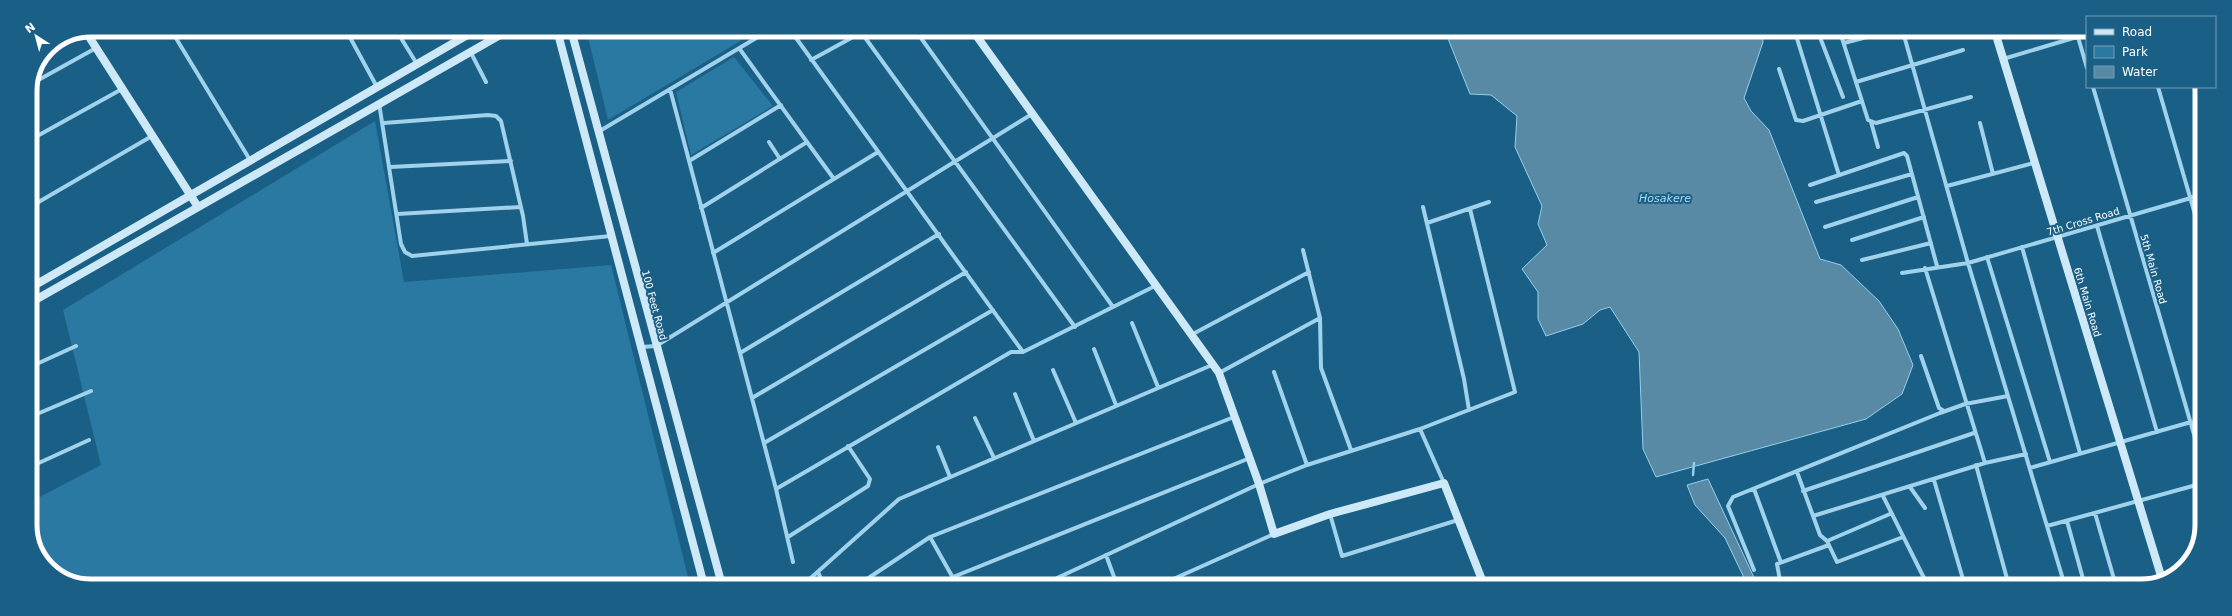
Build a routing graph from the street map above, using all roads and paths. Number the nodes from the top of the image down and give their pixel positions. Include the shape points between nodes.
1 (89, 37) edge
2 (175, 37) edge
3 (350, 37) edge
4 (400, 37) edge
5 (459, 37) edge
6 (496, 37) edge
7 (558, 37) edge
8 (573, 37) edge
9 (758, 37) edge
10 (795, 37) edge
11 (853, 37) edge
12 (866, 37) edge
13 (920, 37) edge
14 (977, 37) edge
15 (1796, 37) edge
16 (1820, 37) edge
17 (1842, 37) edge
18 (1867, 37) edge
19 (1904, 37) edge
20 (1996, 37) edge
21 (2078, 37) joint
22 (1844, 43) junction
23 (96, 48) junction
24 (740, 48) junction
25 (1963, 50) dead end
26 (470, 51) junction
27 (2003, 59) junction
28 (812, 60) junction
29 (1912, 64) junction
30 (417, 65) junction
31 (2086, 65) edge
32 (1779, 69) dead end
33 (39, 79) edge
34 (486, 82) dead end
35 (1856, 82) junction
36 (378, 87) junction
37 (2093, 88) edge
38 (2158, 88) edge
39 (670, 89) junction
40 (122, 90) junction
41 (1843, 97) dead end
42 (1971, 97) dead end
43 (1862, 101) junction
44 (379, 103) junction
45 (781, 106) junction
46 (1925, 108) junction
47 (1032, 114) junction
48 (1819, 114) junction
49 (1871, 122) junction
50 (384, 123) junction
51 (1980, 123) dead end
52 (597, 132) junction
53 (37, 136) edge
54 (152, 136) junction
55 (993, 138) junction
56 (769, 142) dead end
57 (807, 142) junction
58 (1878, 147) dead end
59 (878, 152) junction
60 (780, 159) junction
61 (689, 160) junction
62 (250, 161) junction
63 (511, 161) junction
64 (955, 161) junction
65 (2034, 163) junction
66 (390, 167) junction
67 (1912, 174) junction
68 (1993, 174) junction
69 (1839, 175) junction
70 (834, 179) junction
71 (1810, 185) dead end
72 (1947, 186) junction
73 (908, 190) junction
74 (191, 195) junction
75 (1918, 197) junction
76 (2195, 197) edge
77 (2190, 198) junction
78 (1489, 202) dead end
79 (1816, 202) dead end
80 (37, 203) edge
81 (198, 207) junction
82 (521, 207) junction
83 (1423, 207) dead end
84 (701, 208) junction
85 (1470, 209) junction
86 (397, 214) junction
87 (2195, 215) edge
88 (2130, 216) junction
89 (1924, 217) junction
90 (1427, 223) junction
91 (2097, 226) junction
92 (1825, 227) dead end
93 (939, 234) junction
94 (611, 236) junction
95 (2057, 238) junction
96 (1852, 240) dead end
97 (1931, 243) junction
98 (527, 244) junction
99 (2022, 248) junction
100 (1304, 250) dead end
101 (713, 253) junction
102 (1987, 257) junction
103 (1862, 260) dead end
104 (1968, 263) junction
105 (1937, 266) junction
106 (1925, 268) junction
107 (966, 272) junction
108 (1309, 272) junction
109 (1902, 273) dead end
110 (37, 284) edge
111 (1155, 286) junction
112 (37, 299) edge
113 (726, 302) junction
114 (1113, 307) junction
115 (993, 310) junction
116 (1320, 318) junction
117 (1132, 323) dead end
118 (1075, 327) junction
119 (1191, 335) junction
120 (76, 346) dead end
121 (656, 346) junction
122 (641, 347) junction
123 (1094, 349) dead end
124 (1023, 352) junction
125 (740, 354) junction
126 (1921, 356) dead end
127 (37, 364) edge
128 (1212, 365) junction
129 (1053, 370) dead end
130 (1274, 372) dead end
131 (1219, 373) junction
132 (1158, 387) junction
133 (91, 391) dead end
134 (1014, 394) dead end
135 (2008, 396) junction
136 (752, 398) junction
137 (1965, 404) junction
138 (1116, 405) junction
139 (1469, 410) junction
140 (1945, 411) junction
141 (37, 414) edge
142 (1234, 417) junction
143 (975, 418) dead end
144 (2191, 422) junction
145 (1076, 423) junction
146 (1420, 428) junction
147 (2157, 432) junction
148 (1974, 433) junction
149 (2195, 437) edge
150 (89, 440) dead end
151 (1034, 441) junction
152 (2121, 442) junction
153 (764, 443) junction
154 (848, 446) junction
155 (938, 447) dead end
156 (1351, 450) junction
157 (2080, 453) junction
158 (2026, 454) junction
159 (994, 458) junction
160 (1250, 458) junction
161 (2050, 462) junction
162 (1984, 463) junction
163 (37, 464) edge
164 (1307, 465) junction
165 (1976, 465) junction
166 (2030, 468) junction
167 (1797, 472) junction
168 (950, 477) junction
169 (1934, 480) junction
170 (1444, 483) junction
171 (1259, 484) junction
172 (2195, 485) edge
173 (1910, 487) junction
174 (776, 489) junction
175 (1754, 489) junction
176 (1804, 491) junction
177 (1883, 496) junction
178 (2138, 501) junction
179 (1926, 508) dead end
180 (2095, 513) junction
181 (1330, 514) junction
182 (1890, 514) junction
183 (1813, 516) junction
184 (1458, 520) junction
185 (2067, 521) junction
186 (2047, 526) junction
187 (1274, 534) junction
188 (788, 536) junction
189 (1903, 536) junction
190 (930, 537) junction
191 (1828, 543) junction
192 (1106, 555) junction
193 (1780, 560) dead end
194 (793, 562) dead end
195 (1754, 570) dead end
196 (818, 572) junction
197 (2161, 575) edge
198 (953, 576) junction
199 (702, 579) edge
200 (720, 579) edge
201 (810, 579) edge
202 (821, 579) edge
203 (867, 579) edge
204 (954, 579) edge
205 (1055, 579) edge
206 (1116, 579) edge
207 (1173, 579) edge
208 (1482, 579) edge
209 (1781, 579) edge
210 (1924, 579) edge
211 (1963, 579) edge
212 (2007, 579) edge
213 (2063, 579) edge
214 (2083, 579) edge
215 (2114, 579) edge

1 - 23 street
2 - 62 street
3 - 36 street
4 - 30 street
5 - 30 street
6 - 26 street
7 - 94 street
8 - 52 street, 100 Feet Road
9 - 24 street
10 - 28 street
11 - 28 street
12 - 64 street
13 - 55 street
14 - 47 street
15 - 48 street
16 - 41 street
17 - 22 street
18 - 22 street
19 - 29 street
20 - 27 street, 6th Main Road
21 - 27 street
21 - 31 street
22 - 35 street
23 - 33 street
23 - 40 street
24 - 39 street
24 - 45 street
25 - 29 street
26 - 34 street
26 - 44 street
27 - 65 street, 6th Main Road
28 - 59 street
29 - 35 street
29 - 46 street
30 - 36 street
32 - 48 street via 1796,120 1803,121
35 - 43 street
36 - 62 street
37 - 88 street, 5th Main Road
38 - 77 street
39 - 52 street
39 - 61 street
40 - 53 street
40 - 54 street
42 - 46 street
43 - 48 street
43 - 49 street
44 - 50 street
44 - 81 street
45 - 57 street
45 - 61 street
46 - 49 street via 1876,123
46 - 72 street
47 - 55 street
47 - 111 street
48 - 69 street
49 - 58 street
50 - 63 street via 496,116 501,121
50 - 66 street
51 - 68 street
52 - 121 street, 100 Feet Road
54 - 74 street
54 - 80 street
55 - 64 street
55 - 114 street
56 - 60 street
57 - 60 street
57 - 70 street
59 - 70 street
59 - 73 street
60 - 84 street
61 - 84 street
62 - 74 street
63 - 66 street
63 - 82 street
64 - 73 street
64 - 118 street
65 - 68 street
65 - 95 street, 6th Main Road
66 - 86 street
67 - 69 street via 1907,156 1901,153
67 - 75 street
67 - 79 street
68 - 72 street
69 - 71 street
70 - 101 street
72 - 104 street
73 - 93 street
73 - 113 street
74 - 81 street
74 - 110 street
75 - 89 street
75 - 92 street
76 - 77 street, 7th Cross Road
77 - 87 street
77 - 88 street, 7th Cross Road
78 - 85 street
81 - 112 street
82 - 86 street
82 - 98 street
83 - 90 street
84 - 101 street
85 - 90 street
85 - 139 street via 1514,392
86 - 98 street via 400,244 405,252 412,256
88 - 91 street, 7th Cross Road
88 - 144 street, 5th Main Road
89 - 96 street
89 - 97 street
90 - 139 street
91 - 95 street, 7th Cross Road
91 - 147 street
93 - 107 street
93 - 125 street
94 - 98 street
94 - 122 street
95 - 99 street, 7th Cross Road
95 - 152 street, 6th Main Road
97 - 103 street
97 - 105 street
99 - 102 street, 7th Cross Road
99 - 157 street
100 - 108 street
101 - 113 street
102 - 104 street, 7th Cross Road
102 - 161 street
104 - 105 street, 7th Cross Road
104 - 135 street
105 - 106 street, 7th Cross Road
106 - 109 street, 7th Cross Road
106 - 137 street
107 - 115 street
107 - 136 street
108 - 116 street
108 - 119 street
111 - 114 street
111 - 119 street
113 - 121 street
113 - 125 street
114 - 118 street
115 - 124 street
115 - 153 street
116 - 131 street
116 - 156 street via 1321,368
117 - 132 street
118 - 124 street
119 - 128 street
120 - 127 street
121 - 122 street
121 - 200 street, 100 Feet Road
122 - 199 street
123 - 138 street
124 - 154 street via 1011,352
125 - 136 street
126 - 140 street via 1938,408
128 - 131 street
128 - 132 street
129 - 145 street
130 - 164 street
131 - 142 street
132 - 138 street
133 - 141 street
134 - 151 street
135 - 137 street
135 - 158 street
136 - 153 street
137 - 140 street
137 - 148 street
138 - 145 street
139 - 146 street
140 - 167 street
142 - 160 street
142 - 190 street
143 - 159 street
144 - 147 street
144 - 149 street, 5th Main Road
145 - 151 street
146 - 156 street
146 - 170 street
147 - 152 street
148 - 162 street
148 - 176 street
150 - 163 street
151 - 159 street
152 - 157 street
152 - 178 street, 6th Main Road
153 - 174 street
154 - 174 street
154 - 188 street via 870,479 868,486
155 - 168 street
156 - 164 street
157 - 161 street
158 - 162 street
158 - 166 street
159 - 168 street
160 - 171 street
160 - 198 street
161 - 166 street
162 - 165 street
164 - 171 street
165 - 169 street
165 - 212 street
166 - 186 street
167 - 175 street
167 - 176 street
168 - 196 street via 899,499
169 - 173 street
169 - 211 street
170 - 181 street
170 - 184 street
171 - 187 street
171 - 192 street
172 - 178 street
173 - 177 street
173 - 179 street
174 - 188 street
175 - 193 street
175 - 195 street via 1733,497 1728,506
176 - 183 street
177 - 182 street
177 - 183 street
178 - 180 street
178 - 197 street, 6th Main Road
180 - 185 street
180 - 215 street
181 - 184 street via 1342,556
181 - 187 street
182 - 189 street
182 - 191 street
183 - 191 street via 1820,535
184 - 208 street
185 - 186 street
185 - 214 street
186 - 213 street
187 - 207 street
188 - 194 street
189 - 191 street via 1837,562
189 - 210 street
190 - 198 street
190 - 203 street
191 - 209 street via 1778,564
192 - 205 street
192 - 206 street
196 - 201 street
196 - 202 street
198 - 204 street

